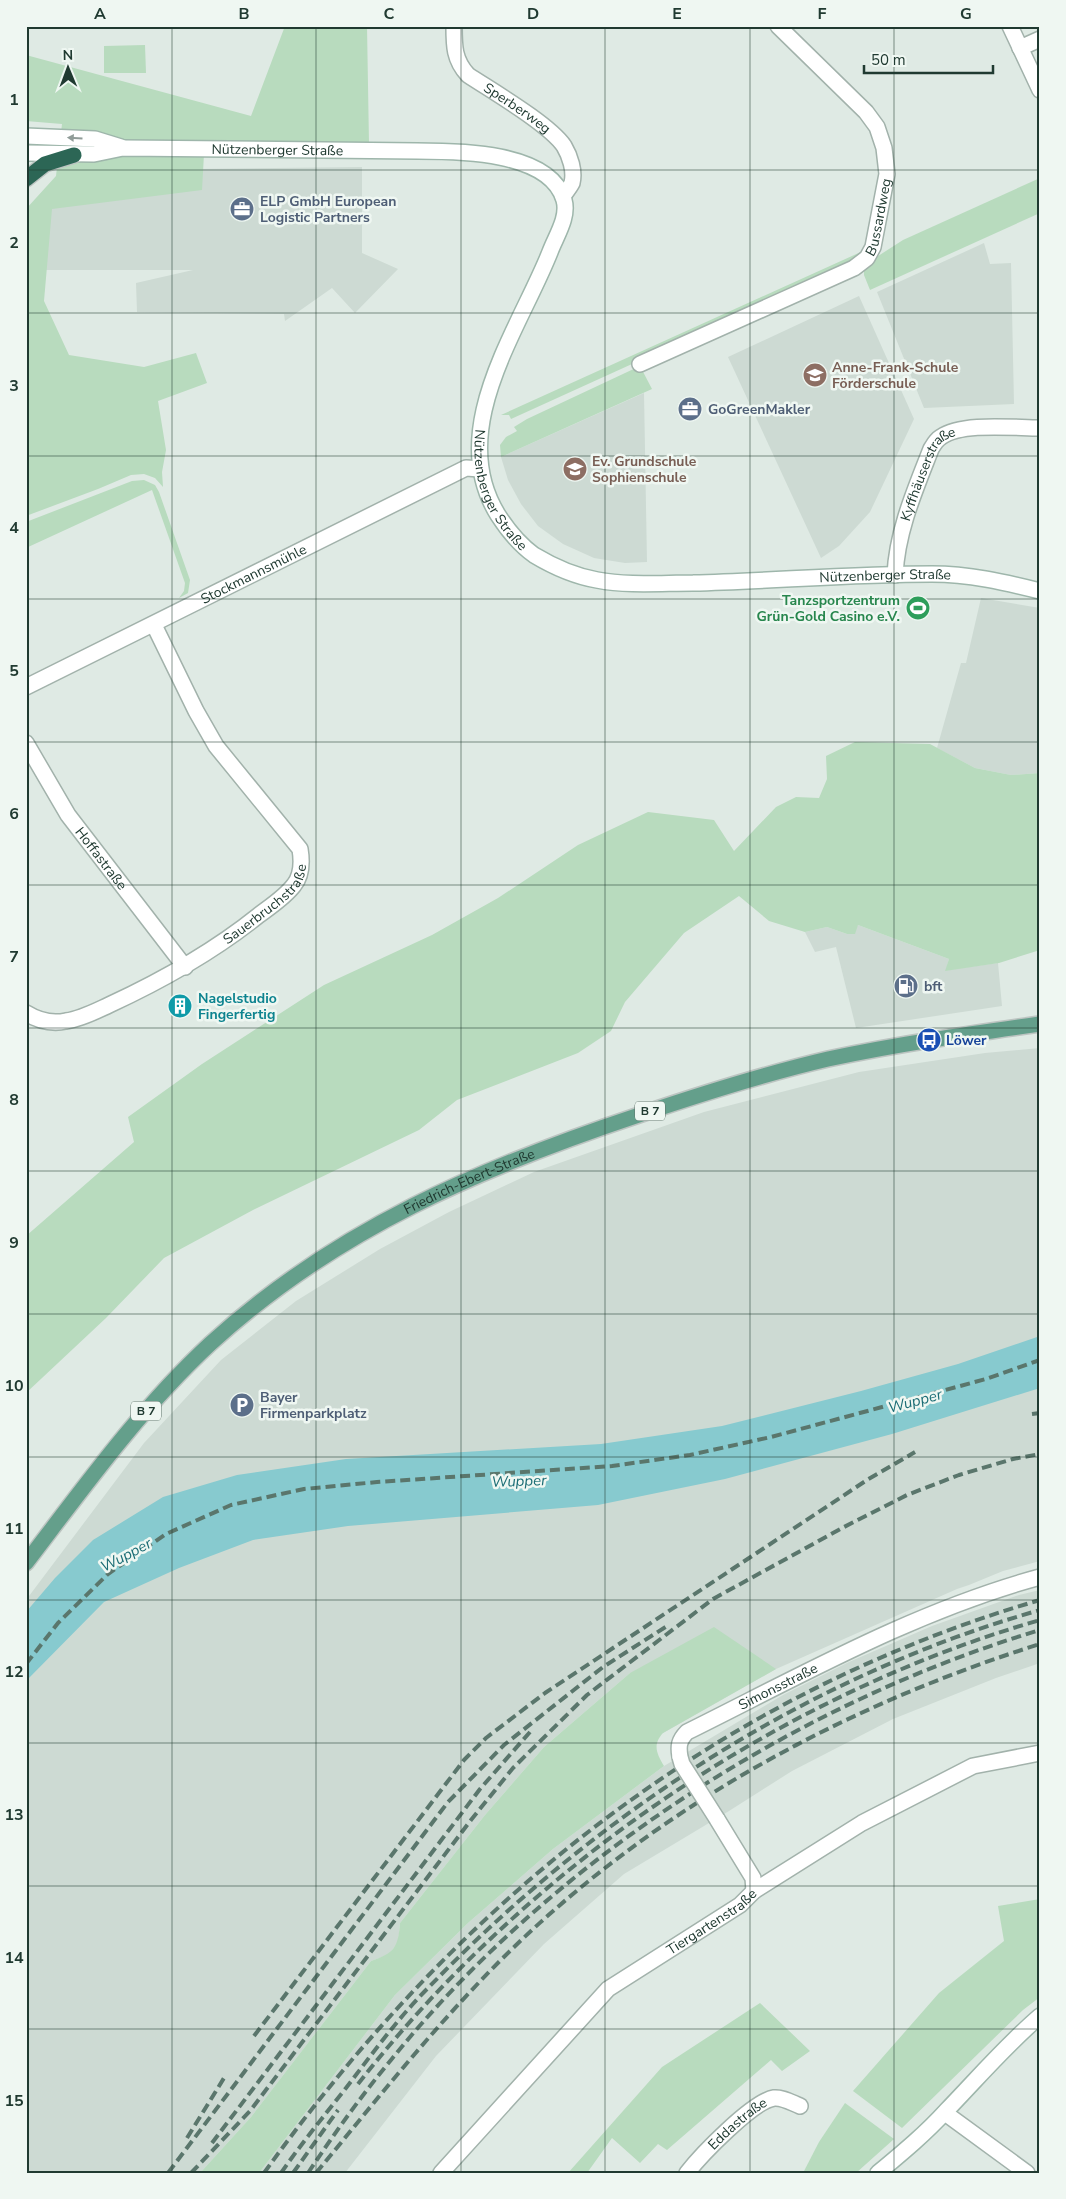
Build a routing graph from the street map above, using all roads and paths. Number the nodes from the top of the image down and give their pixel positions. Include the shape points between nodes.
1 (454, 26) edge
2 (778, 26) edge
3 (1010, 26) edge
4 (1040, 39) edge
5 (1020, 48) junction
6 (1040, 90) edge
7 (26, 136) edge
8 (123, 148) junction
9 (26, 153) edge
10 (74, 155) junction
11 (26, 179) edge
12 (563, 196) junction
13 (640, 364) dead end
14 (1040, 428) edge
15 (480, 469) junction
16 (895, 575) junction
17 (1040, 591) edge
18 (154, 625) junction
19 (26, 686) edge
20 (26, 743) edge
21 (185, 967) junction
22 (26, 1013) edge
23 (1040, 1024) edge
24 (26, 1563) edge
25 (1040, 1577) edge
26 (1040, 1753) edge
27 (754, 1891) junction
28 (1040, 2016) edge
29 (800, 2106) dead end
30 (945, 2112) junction
31 (441, 2173) edge
32 (687, 2173) edge
33 (878, 2173) edge
34 (1027, 2173) edge

1 - 12 street, Sperberweg via 454,52 461,68 529,116 563,145 573,171 572,184
2 - 13 street, Bussardweg via 866,112 877,127 887,174 874,247 867,258 854,268
3 - 5 street
4 - 5 street
5 - 6 street
8 -> 7 street, Nützenberger Straße via 95,139
8 - 10 street, Nützenberger Straße
8 - 12 street, Nützenberger Straße via 484,154 532,168 554,183
9 - 10 street, Nützenberger Straße
10 - 11 highway via 45,164
12 - 15 street, Nützenberger Straße via 566,207 563,220 508,340 486,398 481,426
14 - 16 street, Kyffhäuserstraße via 966,429 937,440 904,522 896,554
15 - 16 street, Nützenberger Straße via 493,508 531,553 563,571 595,580 624,584
15 - 18 street, Stockmannsmühle via 466,468
16 - 17 street, Nützenberger Straße via 962,575
18 - 19 street, Stockmannsmühle
18 - 21 street, Sauerbruchstraße via 216,746 292,836 302,860 295,884 282,897
20 - 21 street, Hoffastraße via 68,815
21 - 22 street, Sauerbruchstraße via 68,1021 50,1023
23 - 24 main road, Friedrich-Ebert-Straße / B 7 via 873,1050 758,1077 529,1153 402,1210 289,1280 210,1344 110,1452
25 - 27 street, Simonsstraße, bridge via 941,1611 808,1670 682,1737 678,1746 682,1764 753,1878
26 - 27 street, Tiergartenstraße via 973,1766 862,1823
27 - 31 street, Tiergartenstraße via 740,1905 608,1989
28 - 30 street via 1011,2041
29 - 32 street, Eddastraße via 775,2098 761,2103 700,2156
30 - 33 street
30 - 34 street

